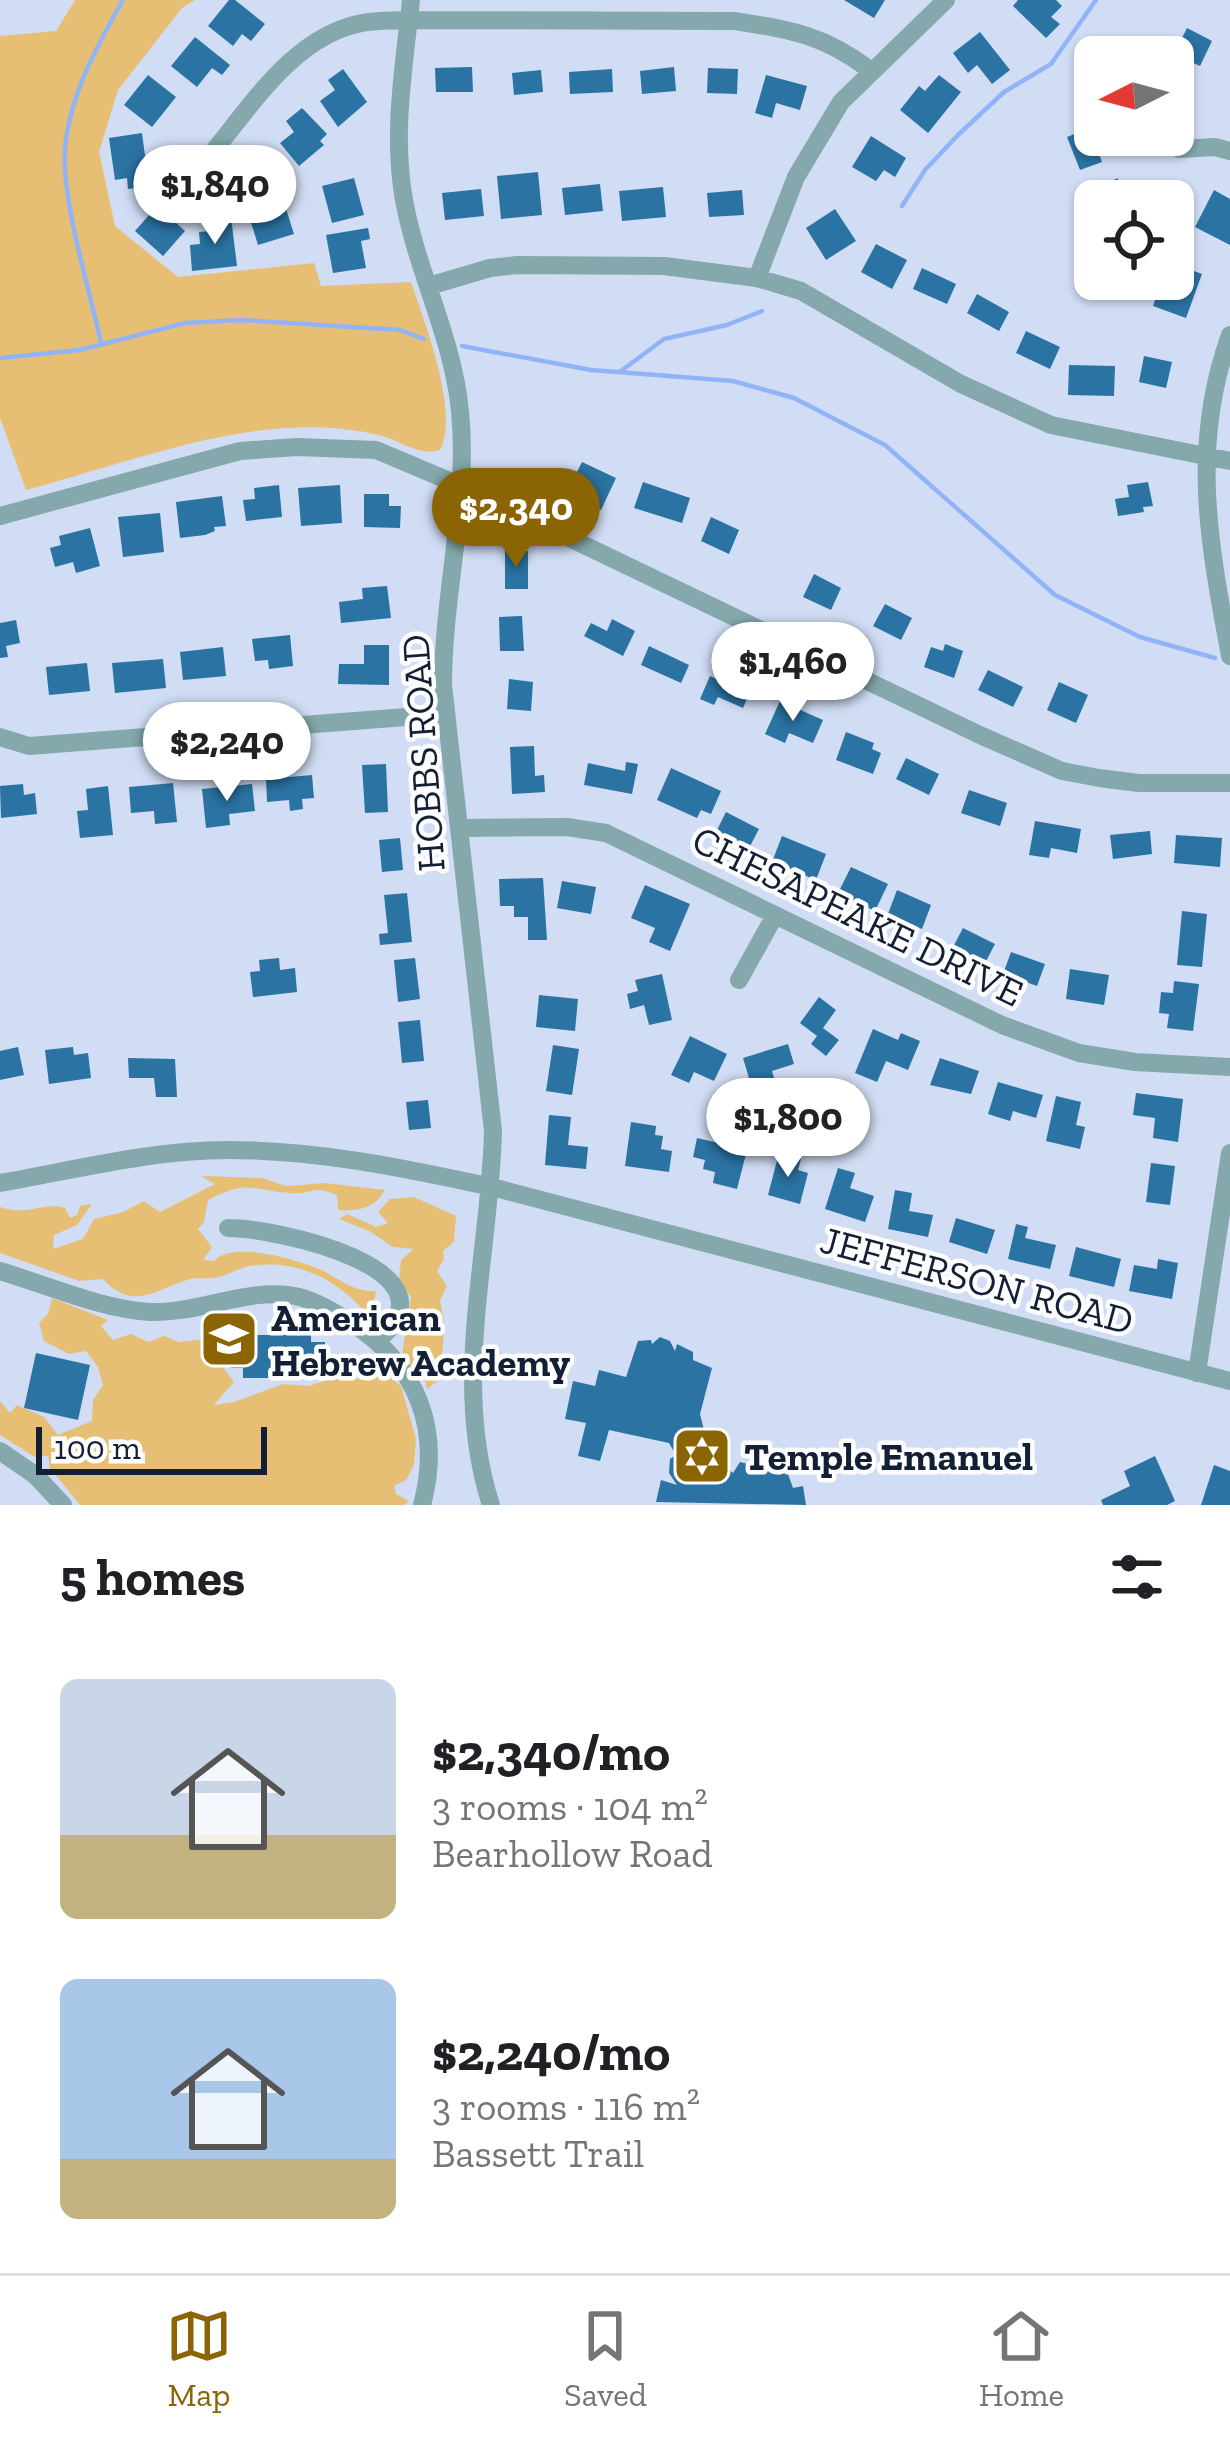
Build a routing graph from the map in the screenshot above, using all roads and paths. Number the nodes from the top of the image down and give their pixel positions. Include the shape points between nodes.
1 (946, 0) edge
2 (410, 10) edge
3 (870, 70) junction
4 (1194, 148) edge
5 (1230, 151) edge
6 (208, 158) dead end
7 (758, 278) junction
8 (429, 286) junction
9 (1230, 335) edge
10 (1204, 455) junction
11 (1230, 461) edge
12 (459, 485) junction
13 (0, 517) edge
14 (1230, 656) edge
15 (445, 714) junction
16 (0, 737) edge
17 (1230, 783) edge
18 (460, 828) junction
19 (774, 917) junction
20 (739, 980) dead end
21 (1230, 1067) edge
22 (1230, 1153) edge
23 (0, 1183) edge
24 (491, 1187) junction
25 (228, 1228) dead end
26 (0, 1271) edge
27 (378, 1340) junction
28 (1197, 1372) junction
29 (1230, 1382) edge
30 (0, 1451) edge
31 (63, 1505) edge
32 (422, 1505) edge
33 (491, 1505) edge

1 - 3 street
2 - 3 street via 735,21 838,46
2 - 6 street via 322,37 291,59
2 - 8 street, HOBBS ROAD via 400,174
3 - 7 street via 796,177
4 - 5 street
7 - 8 street via 664,266 517,266
7 - 10 street via 801,291 961,384 1051,424
8 - 12 street, HOBBS ROAD via 458,392
9 - 10 street
10 - 11 street
10 - 14 street
12 - 13 street via 376,450 278,448 240,451
12 - 15 street, HOBBS ROAD via 444,631
12 - 17 street via 1062,771 1139,783
15 - 16 street via 28,746
15 - 18 street, HOBBS ROAD
18 - 19 street, CHESAPEAKE DRIVE via 606,833
18 - 24 street, HOBBS ROAD via 489,1090
19 - 20 street
19 - 21 street, CHESAPEAKE DRIVE via 1079,1053
22 - 28 street
23 - 24 street, JEFFERSON ROAD via 227,1150 337,1156
24 - 28 street, JEFFERSON ROAD
24 - 33 street, HOBBS ROAD via 472,1382
25 - 27 street via 289,1233 376,1269 398,1296 399,1315
26 - 27 street via 148,1312 295,1296
27 - 32 street via 425,1415 430,1452
28 - 29 street, JEFFERSON ROAD
30 - 31 street

